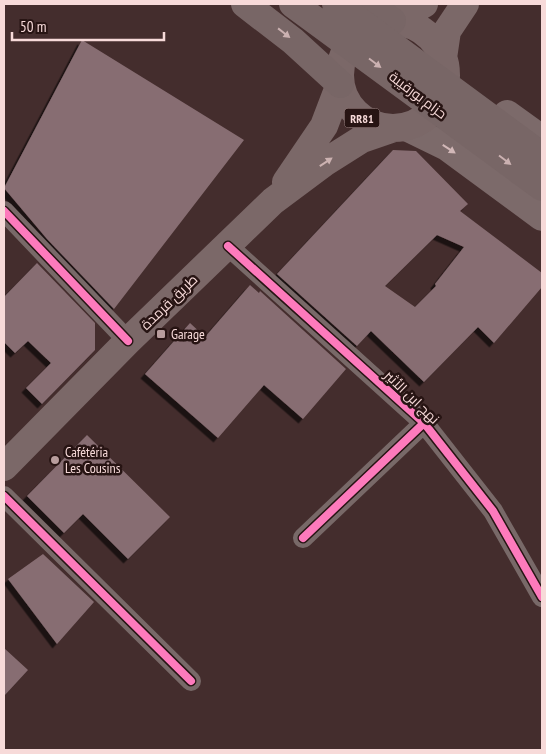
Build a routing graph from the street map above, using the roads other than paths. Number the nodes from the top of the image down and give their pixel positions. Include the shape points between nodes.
1 (245, 4) edge
2 (293, 4) edge
3 (336, 4) edge
4 (368, 4) edge
5 (424, 4) edge
6 (465, 4) edge
7 (392, 21) junction
8 (445, 63) junction
9 (340, 84) junction
10 (400, 127) junction
11 (542, 139) edge
12 (542, 156) edge
13 (542, 187) edge
14 (273, 202) junction
15 (4, 211) edge
16 (542, 217) edge
17 (228, 246) junction
18 (128, 341) junction
19 (424, 423) junction
20 (4, 467) edge
21 (4, 496) edge
22 (303, 538) dead end
23 (542, 597) edge
24 (191, 680) dead end

1 -> 9 highway via 293,41
2 -> 13 highway, حزام بورقيبة, bridge
3 - 12 highway, حزام بورقيبة, bridge
4 - 7 highway
5 - 7 main road, RR81
6 - 8 main road, RR81 via 447,31
7 - 8 main road, RR81 via 408,23 424,31 436,43
7 - 9 main road, RR81 via 374,24 358,34 346,48 340,65
8 - 10 main road, RR81 via 446,84 432,111 420,121
8 - 11 main road
9 - 10 main road, RR81 via 354,111 365,120 379,126
9 - 14 main road, طريق قرمدة / RR81 via 324,126
14 -> 10 main road, طريق قرمدة / RR81 via 362,139
10 -> 16 main road, حزام بورقيبة via 447,147
14 - 17 main road, طريق قرمدة / RR81
15 - 18 street
17 - 18 main road, طريق قرمدة / RR81
17 - 19 street, نهج ابن الأثير
18 - 20 main road, طريق قرمدة / RR81
19 - 22 street
19 - 23 street, نهج ابن الأثير via 493,511
21 - 24 street

